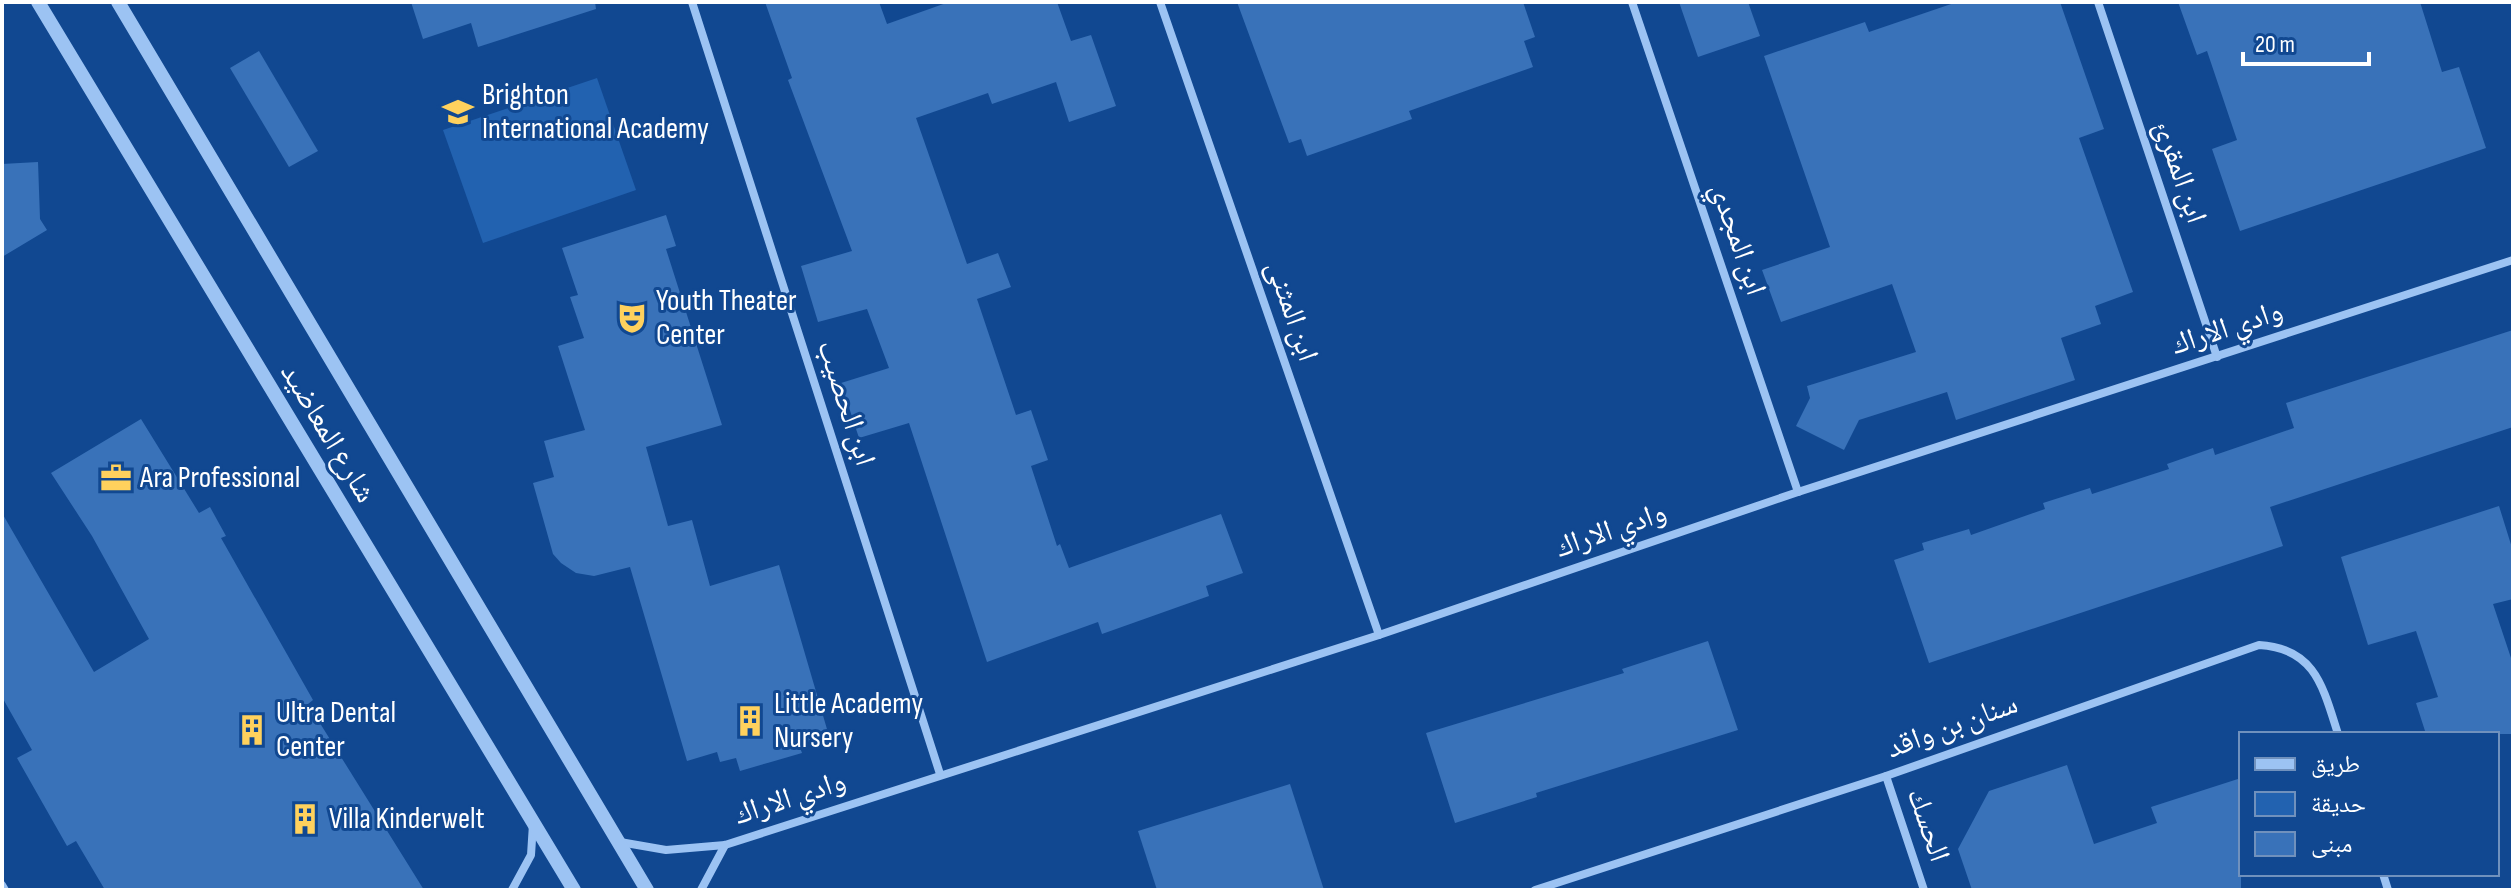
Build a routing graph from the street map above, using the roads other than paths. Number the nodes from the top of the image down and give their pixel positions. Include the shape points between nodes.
1 (38, 2) edge
2 (118, 2) edge
3 (692, 2) edge
4 (1160, 2) edge
5 (1632, 2) edge
6 (2098, 2) edge
7 (2513, 260) edge
8 (2217, 357) junction
9 (1798, 492) junction
10 (1379, 635) junction
11 (2337, 732) edge
12 (940, 774) junction
13 (1886, 776) junction
14 (533, 823) junction
15 (617, 841) junction
16 (725, 845) junction
17 (512, 890) edge
18 (574, 890) edge
19 (647, 890) edge
20 (701, 890) edge
21 (1535, 890) edge
22 (1924, 890) edge

1 - 14 street, شارع المعاضيد
2 - 15 street, شارع المعاضيد
3 - 12 street, ابن الحصيب
4 - 10 street, ابن المثنى
5 - 9 street, ابن المجدي
6 - 8 street, ابن المقرئ
7 - 8 street, وادي الاراك
8 - 9 street, وادي الاراك
9 - 10 street, وادي الاراك
10 - 12 street, وادي الاراك
11 - 13 street, سنان بن واقد via 2325,692 2304,659 2282,646 2259,645
12 - 16 street, وادي الاراك
13 - 21 street, سنان بن واقد
13 - 22 street, الحسك
14 - 17 street via 531,855
14 - 18 street, شارع المعاضيد
15 - 16 street, وادي الاراك via 666,850
15 - 19 street, شارع المعاضيد
16 - 20 street, وادي الاراك

